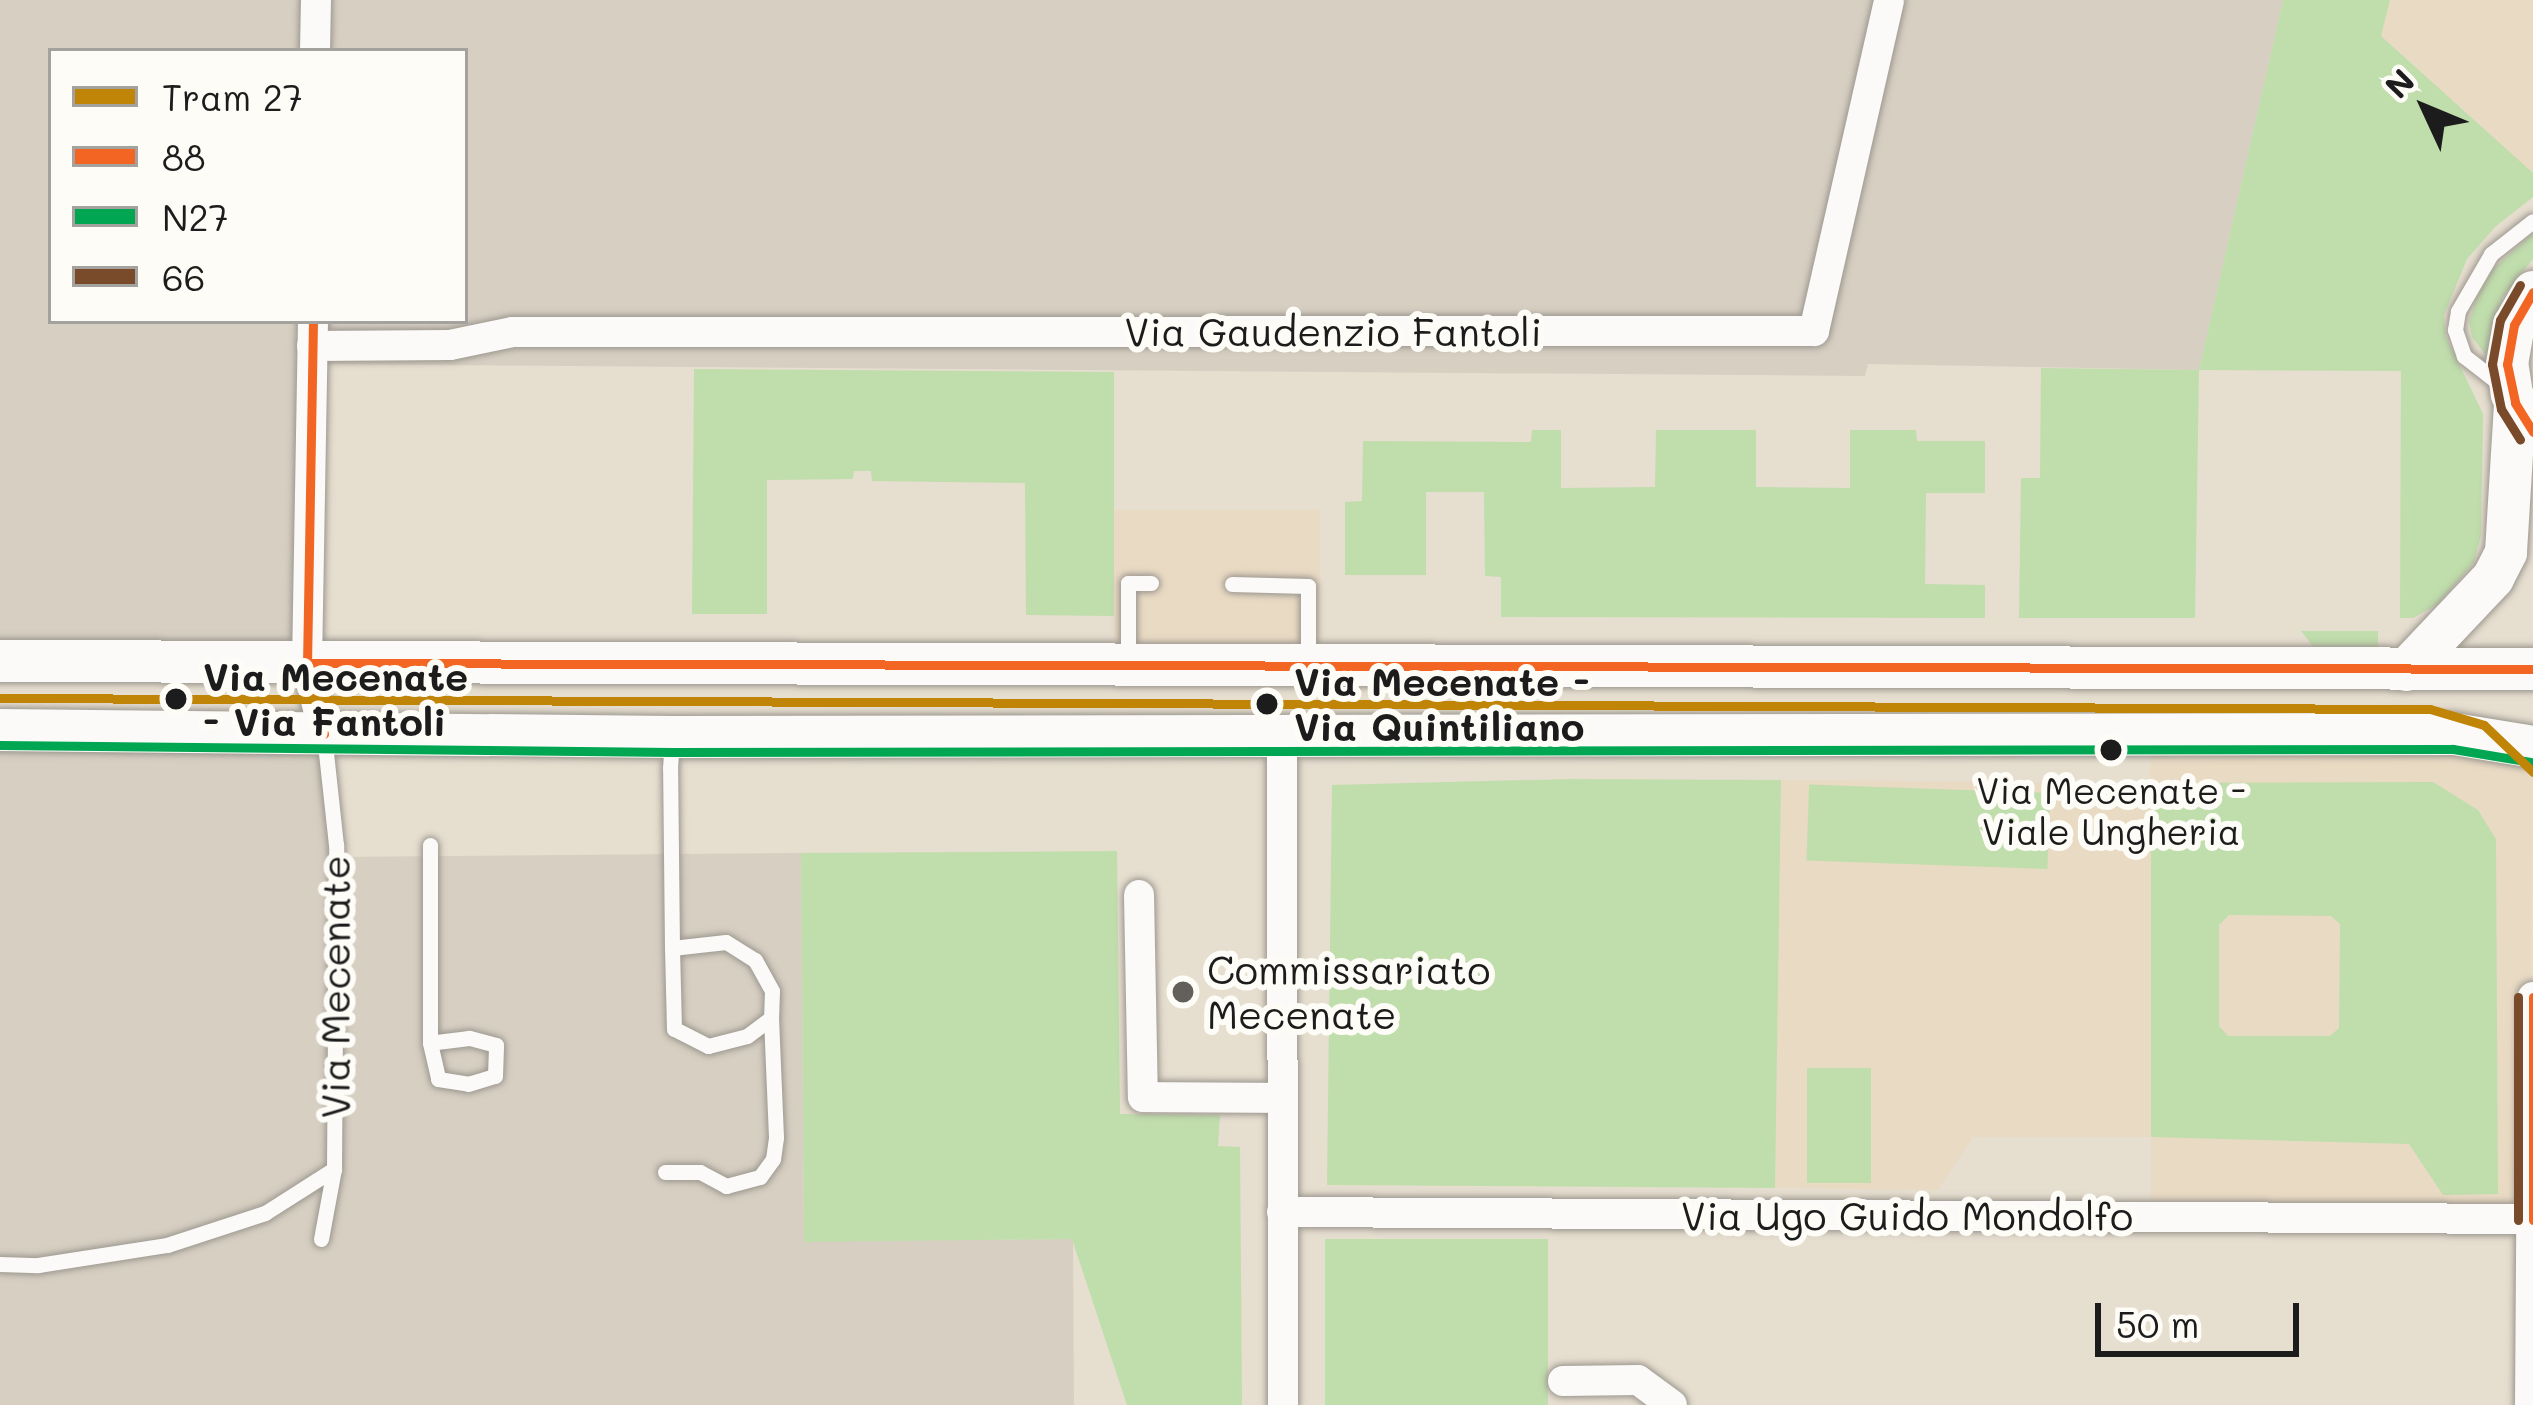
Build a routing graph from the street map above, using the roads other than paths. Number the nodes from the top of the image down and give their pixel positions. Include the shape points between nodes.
1 (316, 0) edge
2 (1889, 0) edge
3 (315, 48) edge
4 (2533, 221) edge
5 (2533, 292) edge
6 (468, 322) edge
7 (513, 332) junction
8 (312, 333) edge
9 (2520, 410) edge
10 (1151, 583) dead end
11 (1232, 584) dead end
12 (0, 662) edge
13 (307, 663) junction
14 (1128, 663) junction
15 (1308, 663) junction
16 (2533, 669) edge
17 (2406, 670) junction
18 (0, 730) edge
19 (324, 734) junction
20 (1282, 734) junction
21 (672, 737) junction
22 (2533, 747) edge
23 (430, 845) dead end
24 (1139, 895) dead end
25 (672, 948) junction
26 (2533, 997) edge
27 (771, 1018) junction
28 (430, 1043) junction
29 (1282, 1098) junction
30 (334, 1169) junction
31 (664, 1172) dead end
32 (1282, 1211) junction
33 (2533, 1220) edge
34 (321, 1239) dead end
35 (0, 1264) edge
36 (1563, 1381) dead end
37 (1283, 1405) edge
38 (1672, 1405) edge
39 (2530, 1405) edge

1 - 3 street
2 - 7 street, Via Gaudenzio Fantoli via 1814,331
4 - 9 lane via 2479,268 2456,330 2464,356
5 - 9 main road via 2510,338
6 - 7 street, Via Gaudenzio Fantoli
7 - 8 street, Via Gaudenzio Fantoli via 450,345
8 - 13 street, Via Gaudenzio Fantoli
9 - 17 main road via 2506,552 2492,578
10 - 14 lane via 1128,583
11 - 15 lane via 1308,586
12 - 13 main road
13 - 14 main road
13 - 19 street, Via Mecenate
14 - 15 main road
15 - 17 main road
16 - 17 main road
18 - 19 main road
19 - 21 main road
19 - 30 lane, Via Mecenate via 336,844
20 - 21 main road
20 - 22 main road via 2454,734
20 - 29 street
21 - 25 lane
23 - 28 lane
24 - 29 street via 1143,1097
25 - 27 lane via 726,943 755,960 772,991
25 - 27 lane via 674,1029 708,1046 747,1036
26 - 33 street
27 - 31 lane via 776,1137 760,1178 725,1186 700,1172
28 - 28 lane via 438,1079 468,1084 495,1076 496,1045 469,1038
29 - 32 street
30 - 34 lane, Via Mecenate
30 - 35 lane via 265,1213 167,1245
32 - 33 street, Via Ugo Guido Mondolfo
32 - 37 street
33 - 39 street
36 - 38 street via 1637,1381

